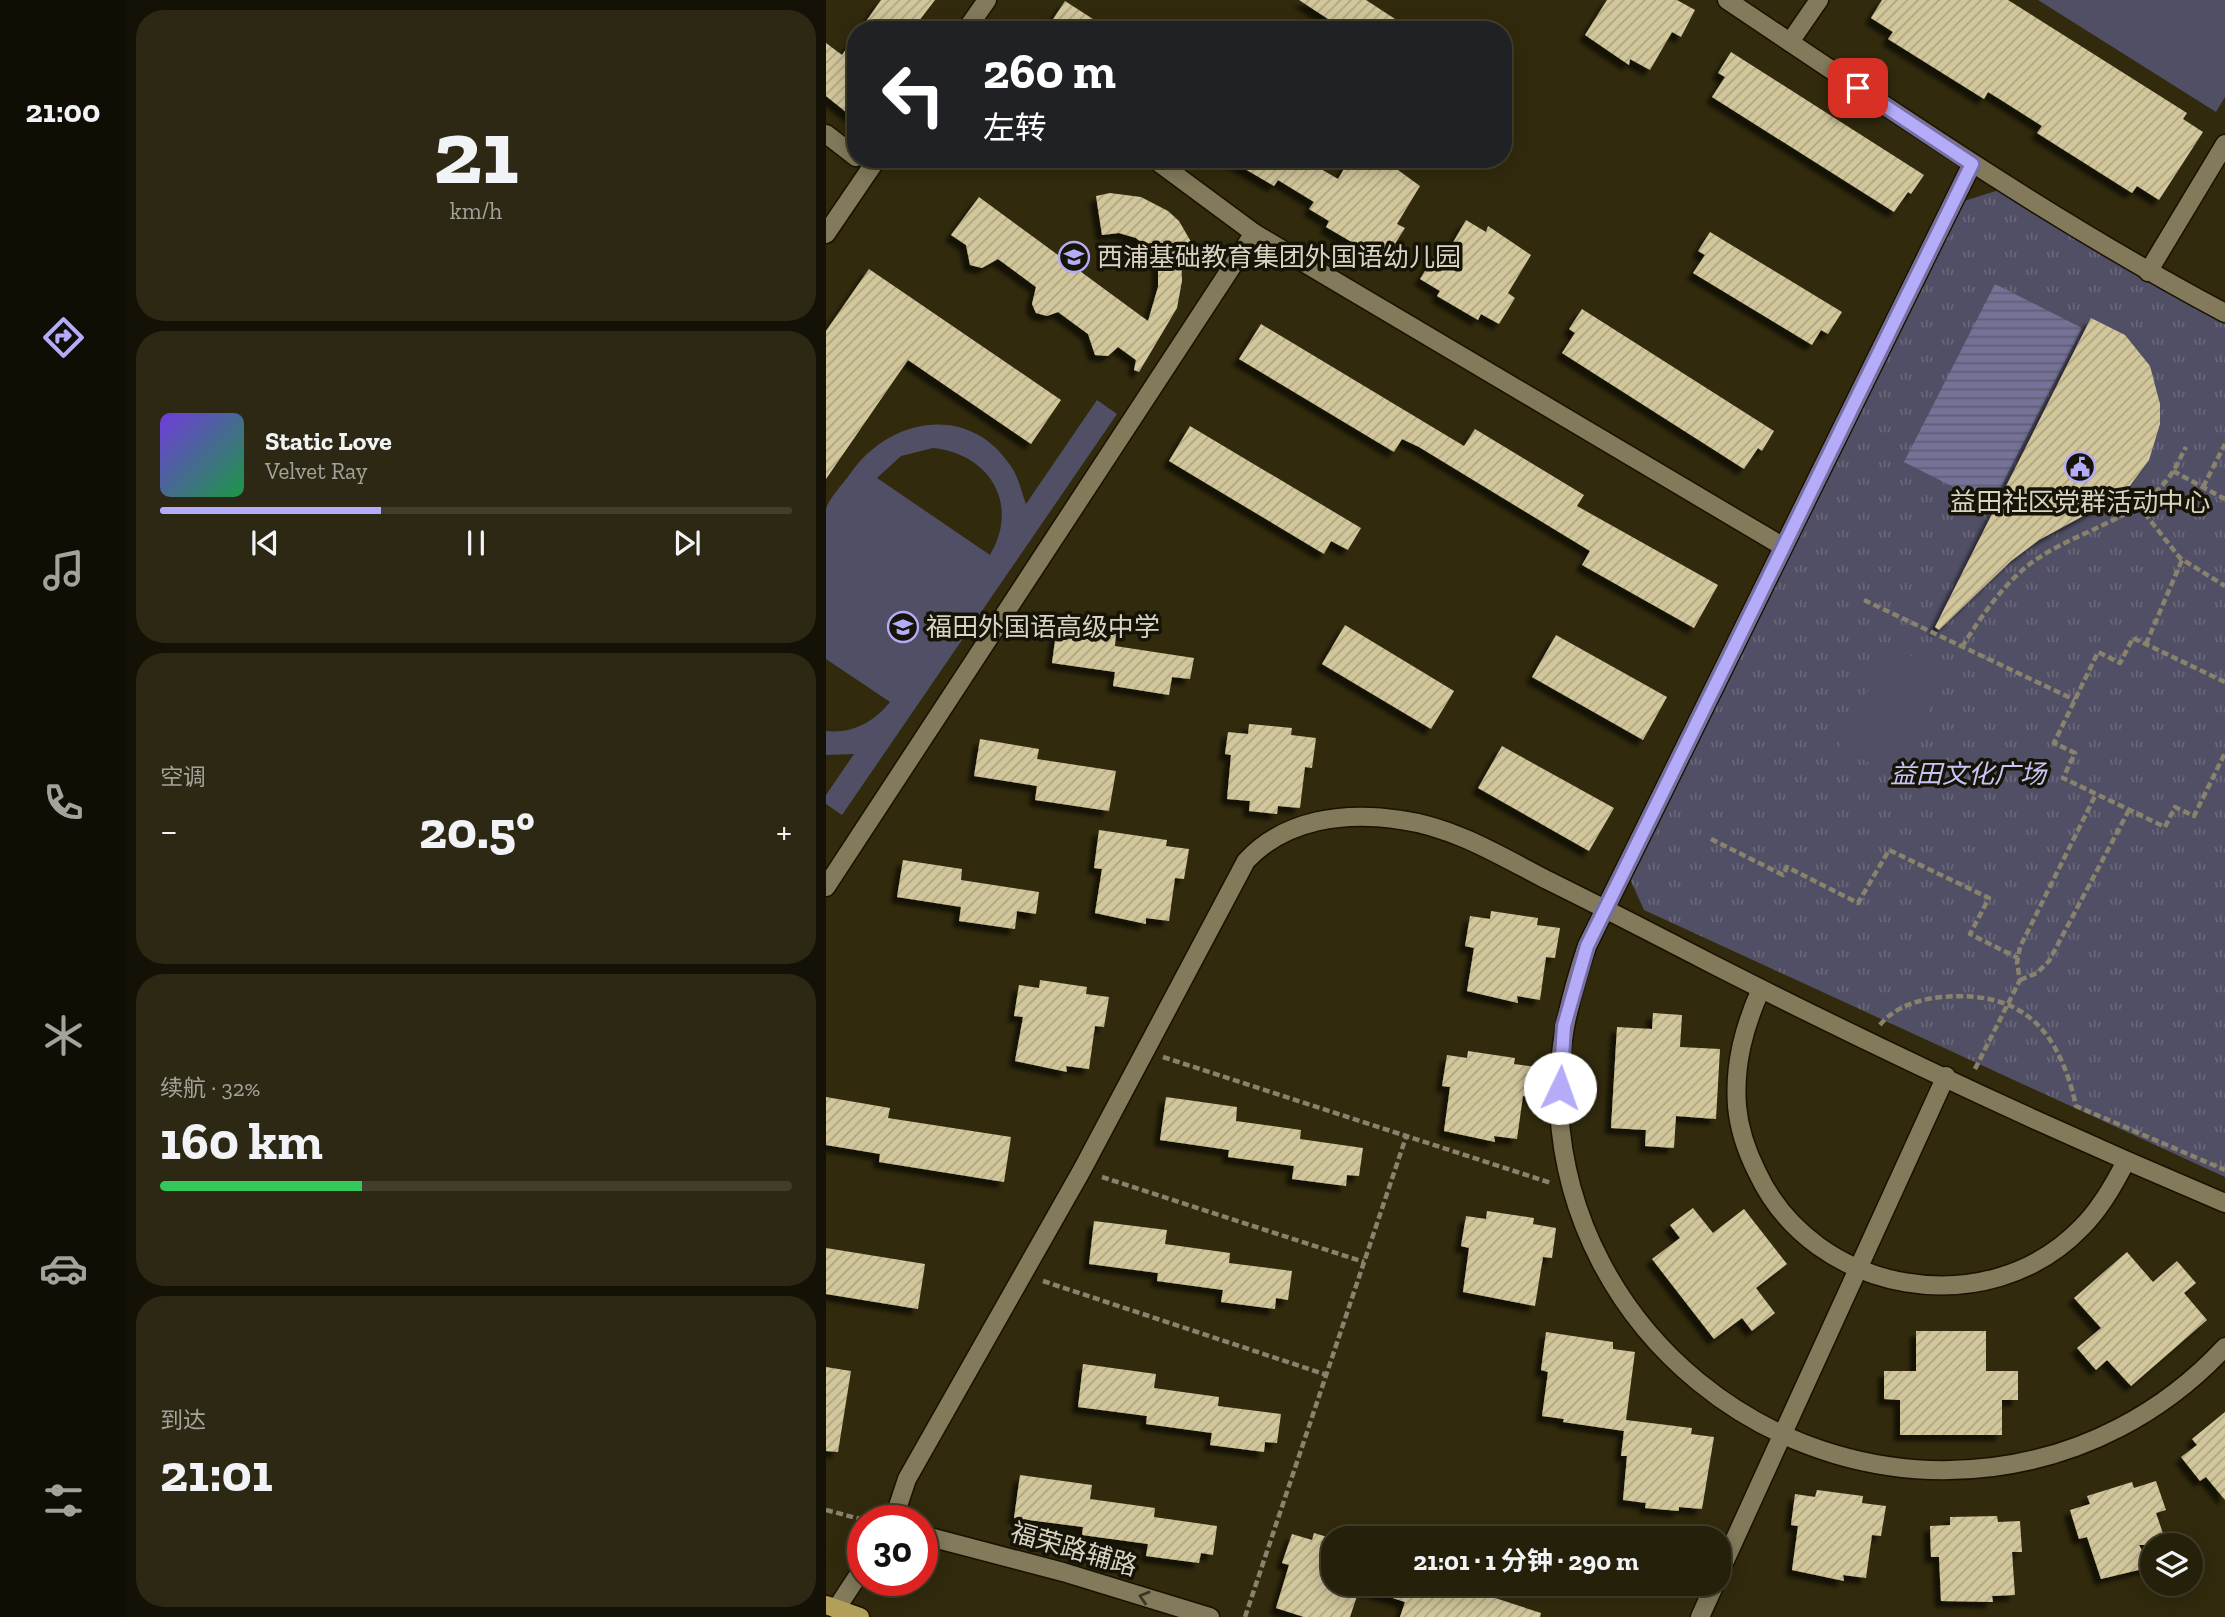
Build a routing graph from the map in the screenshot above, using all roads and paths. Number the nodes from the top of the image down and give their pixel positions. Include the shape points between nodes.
1 (987, 0) edge
2 (1727, 0) edge
3 (1819, 0) edge
4 (975, 21) edge
5 (1790, 42) junction
6 (826, 134) edge
7 (2225, 144) edge
8 (847, 149) edge
9 (1972, 164) junction
10 (861, 168) edge
11 (1166, 168) edge
12 (1254, 233) junction
13 (826, 234) edge
14 (2148, 272) junction
15 (2225, 313) edge
16 (2225, 443) edge
17 (2186, 447) dead end
18 (2173, 471) junction
19 (2203, 487) junction
20 (2225, 499) edge
21 (2138, 505) junction
22 (1782, 547) junction
23 (2182, 561) junction
24 (2225, 586) edge
25 (1864, 600) dead end
26 (2146, 644) junction
27 (1962, 647) junction
28 (2225, 682) edge
29 (2075, 700) junction
30 (2225, 753) edge
31 (2222, 766) edge
32 (2096, 794) junction
33 (2129, 810) junction
34 (1711, 839) dead end
35 (826, 887) edge
36 (1604, 909) junction
37 (2018, 958) junction
38 (2020, 980) junction
39 (1761, 989) junction
40 (2008, 1004) junction
41 (1868, 1039) junction
42 (1146, 1052) junction
43 (1946, 1076) junction
44 (1967, 1086) junction
45 (1407, 1135) junction
46 (2126, 1161) junction
47 (1082, 1170) junction
48 (2225, 1170) edge
49 (1573, 1191) junction
50 (2225, 1203) edge
51 (1364, 1262) junction
52 (1858, 1270) junction
53 (1023, 1274) junction
54 (2225, 1347) edge
55 (1326, 1375) junction
56 (1782, 1436) junction
57 (898, 1505) edge
58 (826, 1510) edge
59 (847, 1516) edge
60 (938, 1539) edge
61 (1731, 1548) edge
62 (847, 1588) edge
63 (1710, 1596) edge
64 (831, 1607) edge
65 (860, 1617) edge
66 (1210, 1617) edge
67 (1245, 1617) edge
68 (1700, 1617) edge

1 - 4 street
2 - 5 street
3 - 5 street
5 - 9 street
6 - 8 street
7 - 14 street
9 - 14 street
9 - 22 street
10 - 13 street
11 - 12 street
12 - 22 street
12 - 35 street
14 - 15 street
16 - 19 path
17 - 18 path
18 - 19 path
18 - 21 path
19 - 20 path
21 - 23 path
21 - 27 path via 2026,567 1981,616
22 - 36 street
23 - 24 path
23 - 26 path
25 - 27 path
26 - 28 path
26 - 29 path via 2133,638 2120,663 2098,652
27 - 29 path
29 - 32 path via 2054,743 2075,753 2063,778
30 - 31 path
31 - 33 path via 2194,816 2175,807 2165,827
32 - 33 path
32 - 37 path
33 - 38 path via 2049,961
34 - 37 path via 1783,876 1787,867 1858,902 1889,850 1989,898 1970,934
36 - 39 street
36 - 42 street via 1462,836 1429,826 1371,816 1308,824 1262,844 1245,861
36 - 49 street via 1573,985 1563,1040 1559,1109
37 - 38 path
38 - 40 path
39 - 41 street
39 - 52 street via 1745,1026 1737,1067 1737,1109 1746,1150 1764,1188 1789,1222 1821,1250
40 - 41 path via 1958,996 1922,1001 1888,1015
40 - 44 path
40 - 48 path via 2026,1013 2053,1042 2076,1106
41 - 43 street
42 - 45 path
42 - 47 street
43 - 44 street
43 - 52 street
44 - 46 street
45 - 49 path
45 - 51 path
46 - 50 street
46 - 52 street via 2108,1196 2082,1228 2051,1253 2015,1272 1976,1284 1936,1287 1896,1283
47 - 51 path
47 - 53 street
49 - 56 street via 1609,1278 1666,1354 1701,1386
51 - 55 path
52 - 56 street
53 - 55 path
53 - 57 street via 906,1479
54 - 56 street via 2184,1386 2119,1429 2047,1457 2009,1465 1971,1470 1894,1468 1818,1450
55 - 67 path
56 - 61 street
58 - 59 path
66 -> 60 street, 福荣路辅路
62 - 64 street
63 - 68 street
64 - 65 main road

